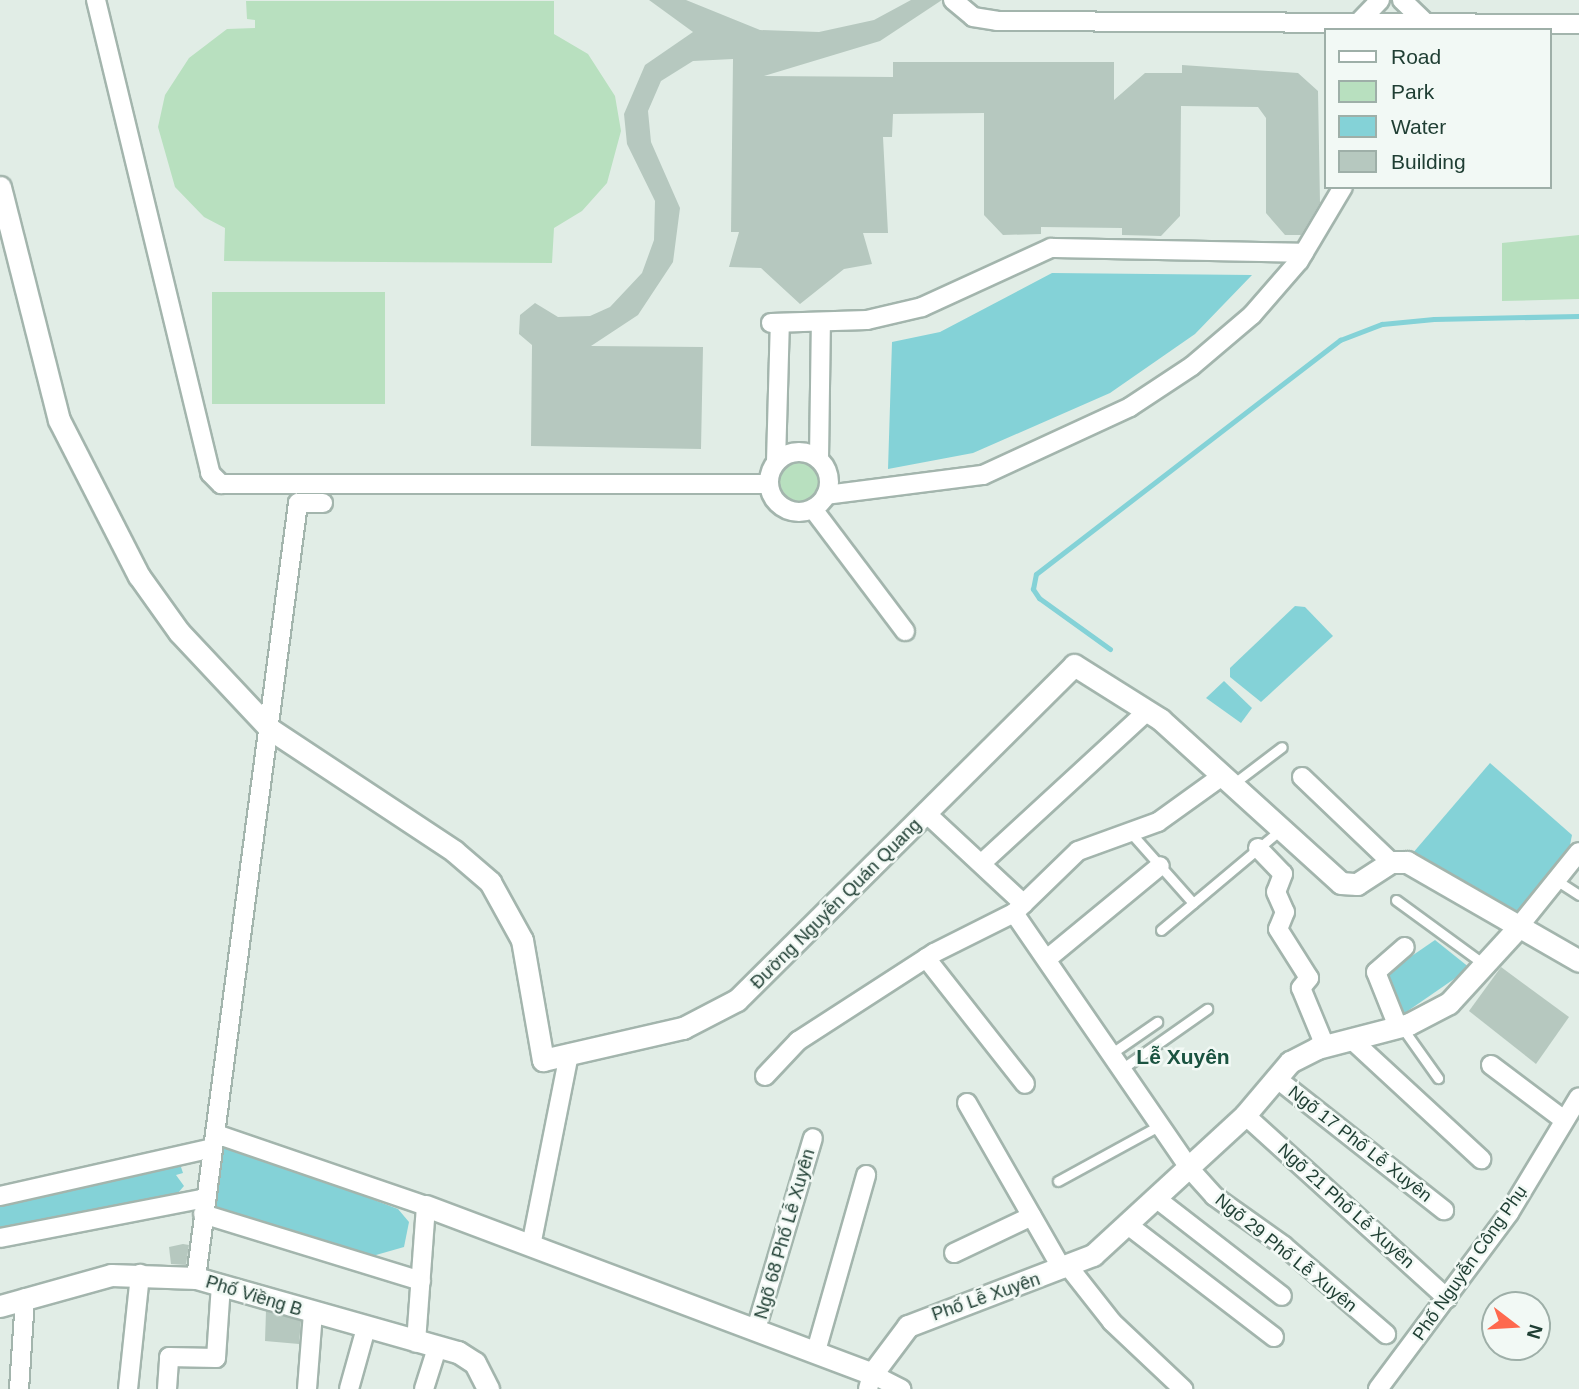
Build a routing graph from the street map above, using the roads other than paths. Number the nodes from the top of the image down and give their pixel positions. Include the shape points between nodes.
1 (96, 0) edge
2 (953, 0) edge
3 (1380, 0) edge
4 (1402, 0) edge
5 (1357, 24) junction
6 (1427, 24) junction
7 (1579, 24) edge
8 (1386, 27) edge
9 (0, 187) edge
10 (1342, 189) edge
11 (1304, 253) junction
12 (821, 323) junction
13 (819, 459) junction
14 (776, 462) junction
15 (769, 484) junction
16 (826, 495) junction
17 (323, 503) dead end
18 (813, 509) junction
19 (905, 631) dead end
20 (1147, 711) junction
21 (270, 729) junction
22 (1282, 747) dead end
23 (1302, 777) dead end
24 (1227, 780) junction
25 (927, 814) junction
26 (1281, 830) junction
27 (1130, 832) junction
28 (1258, 848) junction
29 (1579, 852) edge
30 (983, 862) junction
31 (1391, 862) junction
32 (1160, 866) junction
33 (1559, 882) junction
34 (1579, 895) edge
35 (1396, 900) dead end
36 (1193, 903) junction
37 (1019, 908) junction
38 (1161, 930) dead end
39 (1516, 930) junction
40 (1405, 947) dead end
41 (926, 958) junction
42 (1047, 959) junction
43 (1579, 961) edge
44 (1486, 966) junction
45 (1207, 1009) dead end
46 (1157, 1022) dead end
47 (1399, 1027) junction
48 (1352, 1040) junction
49 (1325, 1046) junction
50 (569, 1054) junction
51 (1118, 1061) junction
52 (1491, 1065) dead end
53 (765, 1076) dead end
54 (1276, 1078) junction
55 (1438, 1078) dead end
56 (1025, 1084) dead end
57 (1579, 1097) edge
58 (967, 1103) dead end
59 (1245, 1115) junction
60 (1564, 1120) junction
61 (1163, 1123) junction
62 (813, 1138) dead end
63 (214, 1141) junction
64 (1480, 1159) dead end
65 (1189, 1168) junction
66 (866, 1175) dead end
67 (1058, 1181) dead end
68 (0, 1196) edge
69 (1157, 1199) junction
70 (205, 1206) junction
71 (426, 1206) junction
72 (1444, 1210) dead end
73 (1031, 1216) junction
74 (1128, 1226) junction
75 (0, 1238) edge
76 (531, 1245) junction
77 (954, 1253) dead end
78 (1065, 1267) junction
79 (140, 1274) junction
80 (196, 1278) junction
81 (421, 1281) junction
82 (221, 1285) junction
83 (1282, 1296) dead end
84 (25, 1298) junction
85 (1447, 1298) junction
86 (0, 1306) edge
87 (313, 1314) junction
88 (366, 1328) junction
89 (756, 1329) junction
90 (1386, 1335) dead end
91 (1274, 1337) dead end
92 (426, 1345) junction
93 (816, 1350) junction
94 (870, 1381) edge
95 (19, 1389) edge
96 (128, 1389) edge
97 (167, 1389) edge
98 (307, 1389) edge
99 (349, 1389) edge
100 (424, 1389) edge
101 (488, 1389) edge
102 (901, 1389) edge
103 (1183, 1389) edge
104 (1378, 1389) edge

1 - 15 street via 210,473 221,484
2 - 5 street via 973,17 997,21
3 - 5 street
4 - 6 street
5 - 8 street
6 - 7 street
6 - 8 street
9 - 21 street, Đường Nguyễn Quán Quang via 42,360 81,470 111,530 179,632
10 - 11 street
11 - 12 street via 1051,248 922,307
11 - 16 street via 1265,302 1213,349 1082,434 983,475
12 - 13 street
12 - 14 street via 776,323
13 - 14 street via 795,451
13 - 16 street via 828,472
14 - 15 street
15 - 18 street via 785,509
16 - 18 street
17 - 21 street via 298,503
18 - 19 street
20 - 24 street, Đường Nguyễn Quán Quang
20 - 25 street, Đường Nguyễn Quán Quang via 1074,665
20 - 30 street
21 - 50 street, Đường Nguyễn Quán Quang via 454,850 490,882 522,940 543,1060
21 - 63 street
22 - 24 lane
23 - 31 street
24 - 26 street, Đường Nguyễn Quán Quang
24 - 27 street via 1158,822
25 - 30 street, Ngõ 29 Phố Lễ Xuyên
25 - 50 street, Đường Nguyễn Quán Quang via 737,1000 683,1028
26 - 28 lane
26 - 31 street, Đường Nguyễn Quán Quang via 1341,883 1366,881
27 - 32 lane
27 - 37 street via 1078,851
28 - 36 lane
28 - 49 street via 1283,874 1276,892 1285,912 1278,929 1309,978 1301,988
29 - 33 street
30 - 37 street, Ngõ 29 Phố Lễ Xuyên
31 - 39 street via 1407,862
32 - 36 lane
32 - 42 street
33 - 34 lane
33 - 39 street
35 - 44 lane
36 - 38 lane
37 - 41 street
37 - 42 street, Ngõ 29 Phố Lễ Xuyên
39 - 43 street
39 - 44 street, Phố Lễ Xuyên
40 - 47 street via 1376,972
41 - 53 street via 798,1041
41 - 56 street
42 - 51 street, Ngõ 29 Phố Lễ Xuyên
44 - 47 street, Phố Lễ Xuyên via 1450,1003
45 - 51 lane
46 - 51 lane
47 - 48 street, Phố Lễ Xuyên
47 - 55 lane
48 - 49 street, Phố Lễ Xuyên
48 - 64 street
49 - 54 street, Phố Lễ Xuyên via 1290,1062
50 - 76 street
51 - 61 street, Ngõ 29 Phố Lễ Xuyên
52 - 60 street
54 - 59 street, Phố Lễ Xuyên
54 - 72 street, Ngõ 17 Phố Lễ Xuyên
57 - 60 street, Phố Nguyễn Công Phụ
58 - 73 street
59 - 65 street, Phố Lễ Xuyên
59 - 85 street, Ngõ 21 Phố Lễ Xuyên
60 - 85 street, Phố Nguyễn Công Phụ via 1509,1213
61 - 65 street, Ngõ 29 Phố Lễ Xuyên
61 - 67 lane
62 - 89 street, Ngõ 68 Phố Lễ Xuyên
63 - 68 street
63 - 70 street
63 - 71 street
65 - 69 street, Phố Lễ Xuyên
65 - 90 street, Ngõ 29 Phố Lễ Xuyên via 1214,1196 1284,1246
66 - 93 street
69 - 74 street, Phố Lễ Xuyên
69 - 83 street
70 - 75 street
70 - 80 street
70 - 81 street
71 - 76 street
71 - 81 street
73 - 77 street
73 - 78 street
74 - 78 street, Phố Lễ Xuyên via 1093,1255
74 - 91 street
76 - 89 street
78 - 94 street, Phố Lễ Xuyên via 908,1326
78 - 103 street via 1112,1322
79 - 80 street, Phố Viềng B
79 - 84 street, Phố Viềng B via 75,1282
79 - 96 street
80 - 82 street, Phố Viềng B
81 - 92 street
82 - 87 street, Phố Viềng B
82 - 97 street via 216,1358 169,1357
84 - 86 street, Phố Viềng B
84 - 95 street
85 - 104 street, Phố Nguyễn Công Phụ
87 - 88 street, Phố Viềng B
87 - 98 street
88 - 92 street, Phố Viềng B
88 - 99 street
89 - 93 street
92 - 100 street
92 - 101 street, Phố Viềng B via 475,1363
93 - 94 street
94 - 102 street

